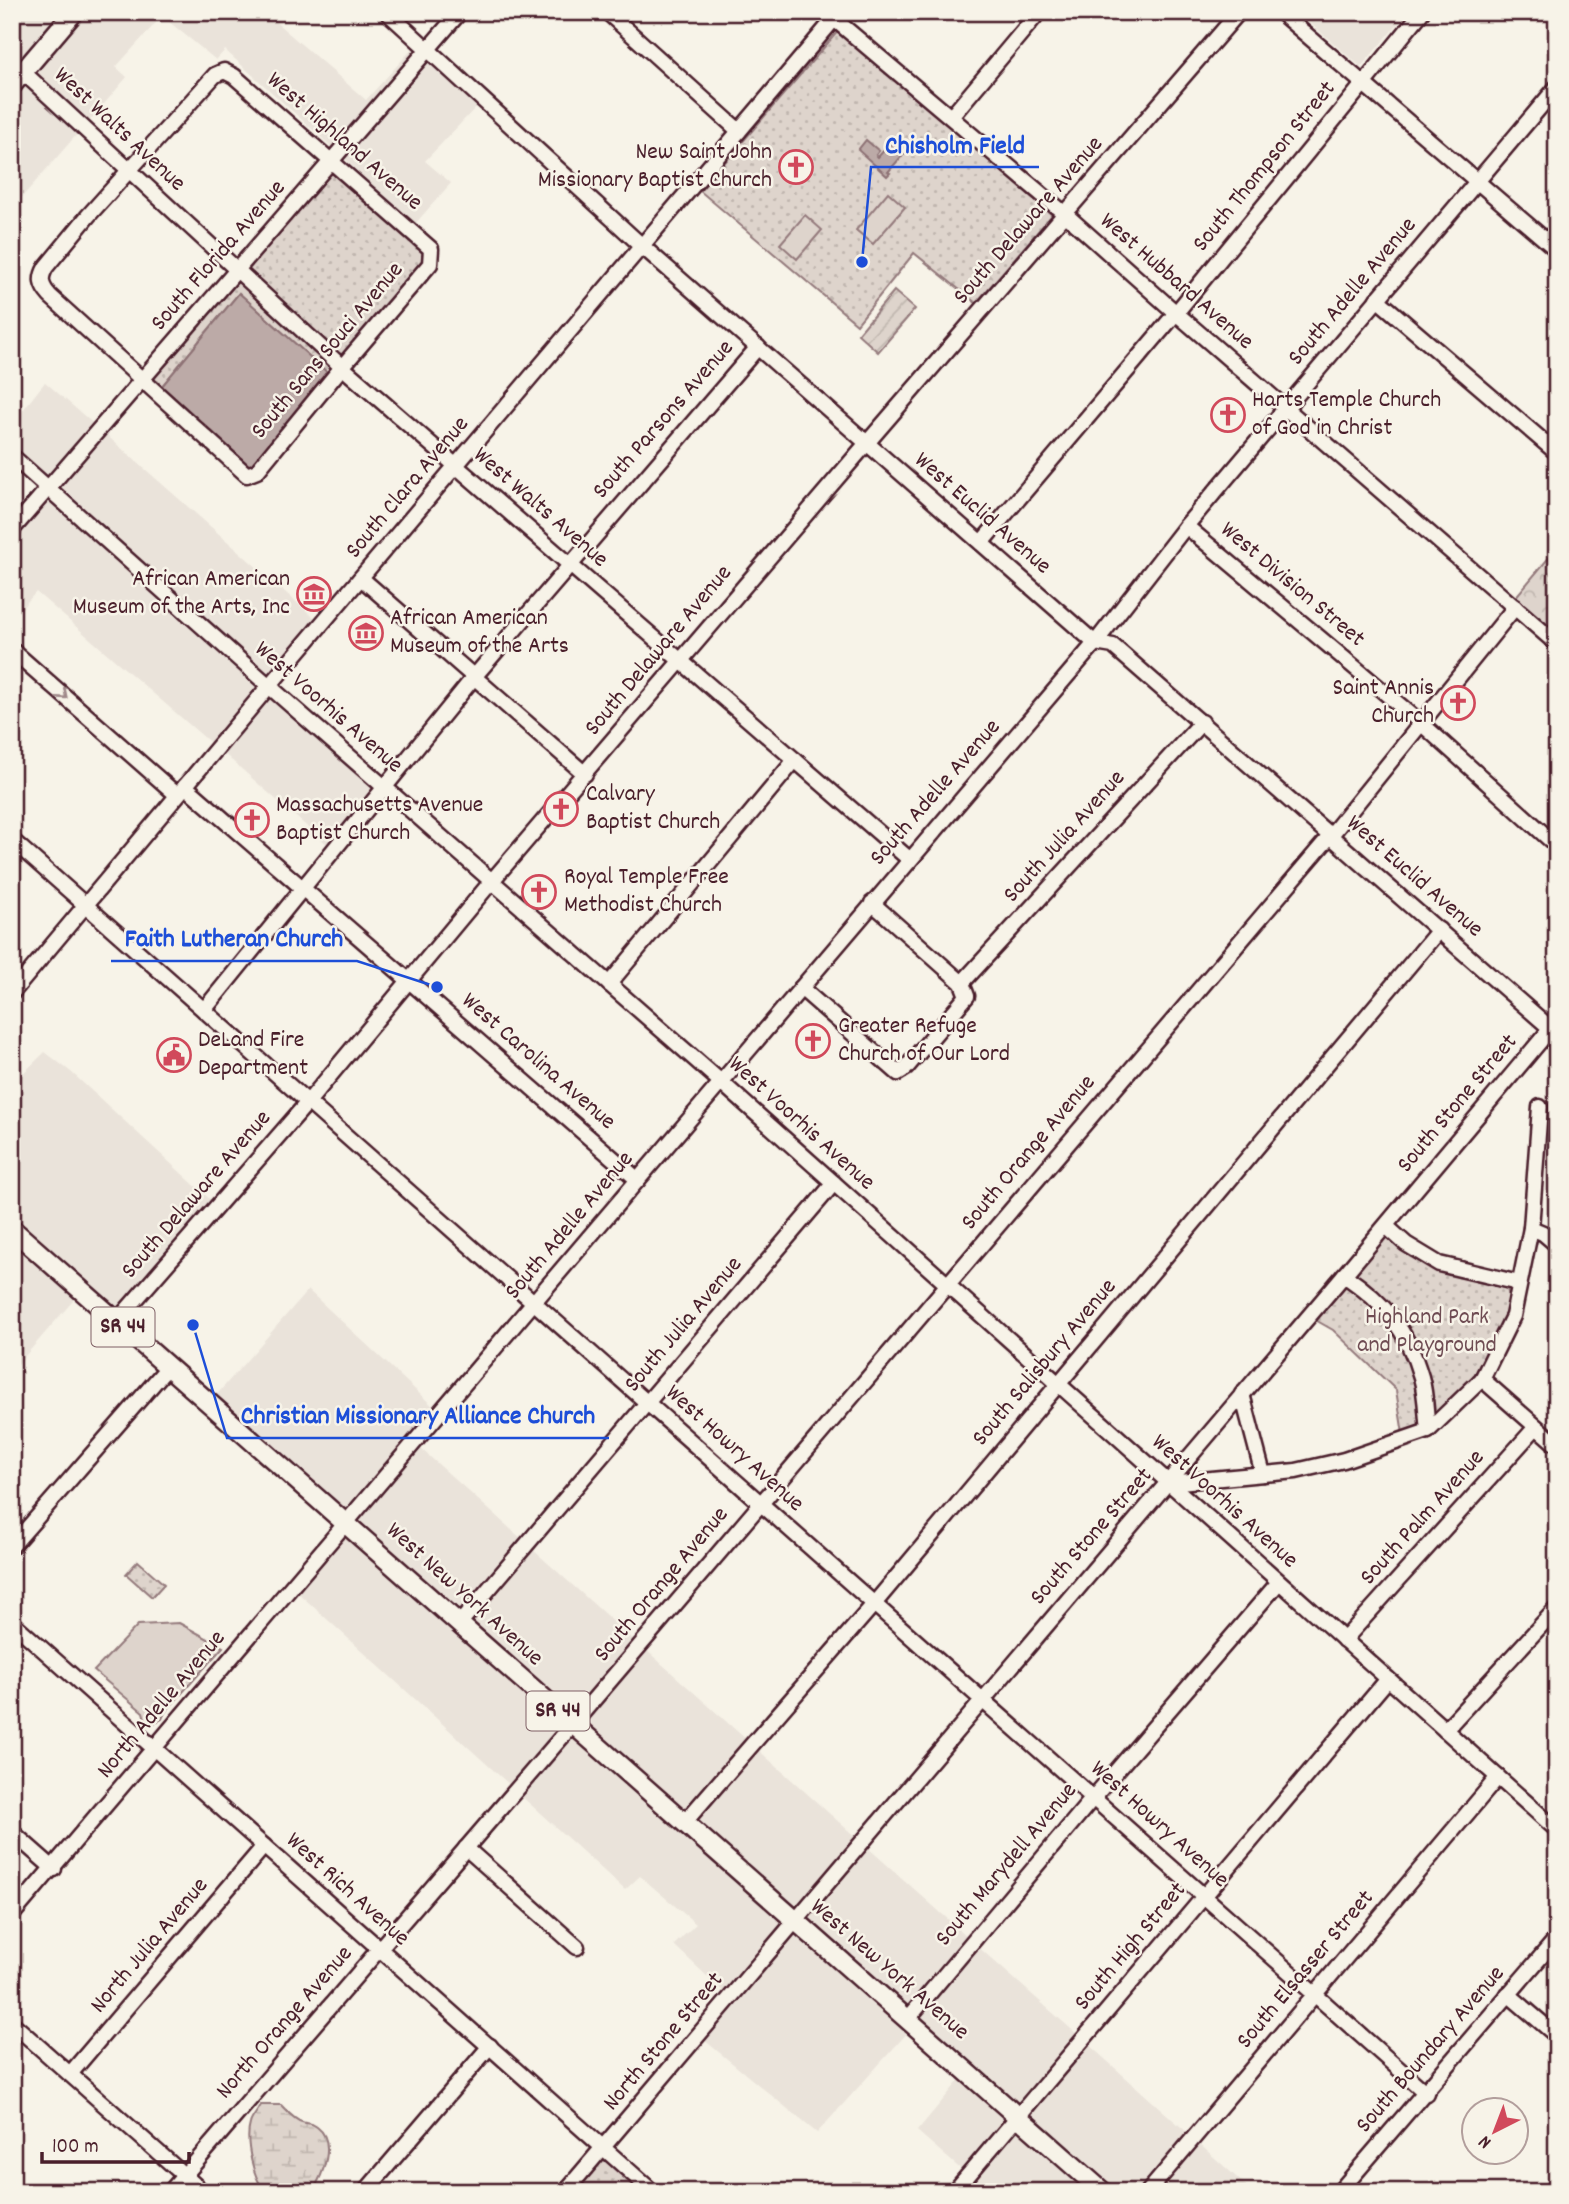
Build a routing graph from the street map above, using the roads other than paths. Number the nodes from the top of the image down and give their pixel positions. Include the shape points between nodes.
1 (74, 12) edge
2 (387, 12) edge
3 (460, 12) edge
4 (607, 12) edge
5 (1039, 12) edge
6 (1239, 12) edge
7 (1280, 12) edge
8 (1422, 12) edge
9 (833, 15) edge
10 (428, 50) junction
11 (18, 78) edge
12 (1362, 84) junction
13 (1557, 88) edge
14 (1545, 102) junction
15 (1557, 113) edge
16 (951, 117) junction
17 (740, 131) junction
18 (331, 162) junction
19 (129, 170) junction
20 (1476, 181) junction
21 (1065, 214) junction
22 (642, 246) junction
23 (431, 249) joint
24 (1557, 250) edge
25 (236, 270) junction
26 (1377, 299) junction
27 (1175, 313) junction
28 (758, 347) junction
29 (342, 367) junction
30 (142, 380) junction
31 (1285, 408) junction
32 (867, 443) junction
33 (1557, 453) edge
34 (12, 456) edge
35 (457, 466) junction
36 (49, 488) junction
37 (1186, 526) junction
38 (12, 530) edge
39 (981, 543) junction
40 (569, 564) junction
41 (361, 579) junction
42 (1515, 607) junction
43 (1095, 643) junction
44 (1557, 644) edge
45 (12, 650) edge
46 (681, 660) junction
47 (474, 677) junction
48 (269, 686) junction
49 (1202, 722) junction
50 (1421, 723) junction
51 (795, 760) junction
52 (584, 774) junction
53 (383, 787) junction
54 (181, 791) junction
55 (1331, 835) junction
56 (12, 840) edge
57 (1557, 846) edge
58 (909, 859) junction
59 (491, 882) junction
60 (303, 888) junction
61 (872, 903) junction
62 (86, 906) junction
63 (1439, 930) junction
64 (410, 981) junction
65 (608, 984) junction
66 (801, 988) junction
67 (964, 989) junction
68 (12, 993) edge
69 (204, 1010) junction
70 (1555, 1027) edge
71 (720, 1082) junction
72 (308, 1102) junction
73 (1540, 1107) dead end
74 (638, 1180) junction
75 (834, 1183) junction
76 (1385, 1226) junction
77 (1531, 1228) junction
78 (12, 1229) edge
79 (1557, 1245) edge
80 (1344, 1275) junction
81 (1519, 1283) junction
82 (947, 1285) junction
83 (535, 1303) junction
84 (117, 1321) junction
85 (168, 1367) junction
86 (1482, 1380) junction
87 (1057, 1383) junction
88 (1242, 1394) junction
89 (648, 1403) junction
90 (1536, 1427) junction
91 (1428, 1431) junction
92 (1557, 1445) edge
93 (1263, 1474) junction
94 (1169, 1483) junction
95 (761, 1503) junction
96 (347, 1524) junction
97 (12, 1546) edge
98 (1279, 1582) junction
99 (874, 1604) junction
100 (1557, 1608) edge
101 (12, 1622) edge
102 (459, 1624) junction
103 (1344, 1640) junction
104 (1388, 1679) junction
105 (983, 1700) junction
106 (573, 1724) junction
107 (1445, 1730) junction
108 (155, 1748) junction
109 (1498, 1777) junction
110 (1093, 1798) junction
111 (684, 1823) junction
112 (1557, 1830) edge
113 (12, 1832) edge
114 (264, 1846) junction
115 (466, 1848) junction
116 (54, 1869) junction
117 (1204, 1896) junction
118 (12, 1915) edge
119 (796, 1921) junction
120 (1557, 1938) edge
121 (576, 1947) dead end
122 (379, 1949) junction
123 (1508, 1994) junction
124 (1315, 1995) junction
125 (907, 2020) junction
126 (12, 2023) edge
127 (1557, 2036) edge
128 (490, 2046) junction
129 (70, 2074) junction
130 (1426, 2093) junction
131 (1018, 2117) junction
132 (603, 2148) junction
133 (184, 2175) junction
134 (1557, 2185) edge
135 (170, 2192) edge
136 (203, 2192) edge
137 (365, 2192) edge
138 (565, 2192) edge
139 (653, 2192) edge
140 (954, 2192) edge
141 (1103, 2192) edge
142 (1148, 2192) edge
143 (1339, 2192) edge
144 (1550, 2192) edge

1 - 11 main road
2 - 10 street, West Euclid Avenue
3 - 10 street, South Florida Avenue
4 - 17 street
5 - 16 street
6 - 21 street, South Delaware Avenue
7 - 12 street
8 - 12 street, South Thompson Street
9 - 16 street, West Hubbard Avenue
9 - 17 street, South Clara Avenue
10 - 18 street, South Florida Avenue
10 - 22 street, West Euclid Avenue
11 - 19 street, West Walts Avenue
12 - 20 street
12 - 27 street, South Thompson Street
13 - 14 street, South Adelle Avenue
14 - 15 street
14 - 20 street, South Adelle Avenue
16 - 21 street, West Hubbard Avenue
17 - 22 street, South Clara Avenue
18 - 19 street, West Highland Avenue via 224,71 215,75
18 - 23 street, West Highland Avenue
18 - 25 street, South Florida Avenue
19 - 25 street, West Walts Avenue
19 - 30 street via 41,278 50,296
20 - 24 street
20 - 26 street, South Adelle Avenue
21 - 27 street, West Hubbard Avenue
21 - 32 street, South Delaware Avenue
22 - 28 street, West Euclid Avenue
22 - 35 street, South Clara Avenue
23 - 29 street, South Sans Souci Avenue via 430,264
25 - 29 street, West Walts Avenue
25 - 30 street, South Florida Avenue
26 - 31 street, South Adelle Avenue
26 - 33 street
27 - 31 street, West Hubbard Avenue
27 - 39 street, South Thompson Street
28 - 32 street, West Euclid Avenue
28 - 40 street, South Parsons Avenue
29 - 30 street, South Sans Souci Avenue via 257,471 247,475
29 - 35 street, West Walts Avenue
30 - 36 street, South Florida Avenue
31 - 37 street, South Adelle Avenue
31 - 42 street, West Hubbard Avenue
32 - 39 street, West Euclid Avenue
32 - 46 street, South Delaware Avenue
34 - 36 street, West Voorhis Avenue
35 - 40 street, West Walts Avenue
35 - 41 street, South Clara Avenue
36 - 38 street, South Florida Avenue
36 - 48 street, West Voorhis Avenue
37 - 43 street, South Adelle Avenue
37 - 50 street, West Division Street
39 - 43 street, West Euclid Avenue
40 - 46 street, West Walts Avenue
40 - 47 street, South Parsons Avenue
41 - 47 street
41 - 48 street, South Clara Avenue
42 - 44 street, West Hubbard Avenue
42 - 50 street, South Orange Avenue
43 - 49 street, West Euclid Avenue via 1113,646
43 - 58 street, South Adelle Avenue
45 -> 54 street, West Carolina Avenue
46 - 51 street, West Walts Avenue
46 - 52 street, South Delaware Avenue
47 - 52 street
47 - 53 street, South Parsons Avenue
48 - 53 street, West Voorhis Avenue
48 - 54 street, South Clara Avenue
49 - 55 street, West Euclid Avenue
49 - 67 street, South Julia Avenue
50 - 55 street, South Orange Avenue
50 - 57 street, West Division Street
51 - 58 street, West Walts Avenue
51 - 65 street
52 - 59 street, South Delaware Avenue
53 - 59 street, West Voorhis Avenue
53 - 60 street, South Parsons Avenue
54 - 60 street, West Carolina Avenue
54 - 62 street, South Clara Avenue
55 - 63 street, West Euclid Avenue
55 - 82 street, South Orange Avenue
56 - 62 street, West Howry Avenue
58 - 61 street, South Adelle Avenue
59 - 64 street, South Delaware Avenue
59 - 65 street, West Voorhis Avenue
60 - 64 street, West Carolina Avenue
60 - 69 street, South Parsons Avenue
61 - 66 street, South Adelle Avenue
61 - 67 street
62 - 68 street, South Clara Avenue
62 - 69 street, West Howry Avenue
63 - 70 street, West Euclid Avenue
63 - 87 street, South Salisbury Avenue
64 - 72 street, South Delaware Avenue
64 - 74 street, West Carolina Avenue
65 - 71 street, West Voorhis Avenue
66 - 67 street, South Julia Avenue via 898,1073
66 - 71 street, South Adelle Avenue
69 - 72 street, West Howry Avenue
70 - 76 street, South Stone Street
71 - 74 street, South Adelle Avenue
71 - 75 street, West Voorhis Avenue
72 - 83 street, West Howry Avenue
72 - 84 street, South Delaware Avenue
73 - 77 street
74 - 83 street, South Adelle Avenue
75 - 82 street, West Voorhis Avenue
75 - 89 street, South Julia Avenue
76 - 80 street, South Stone Street
76 - 81 street via 1439,1264
77 - 79 street
77 - 81 street
78 - 84 main road, West New York Avenue / SR 44
80 - 88 street, South Stone Street
80 - 91 street via 1373,1295 1399,1326 1421,1378
81 - 86 street via 1513,1315
82 - 87 street, West Voorhis Avenue
82 - 95 street, South Orange Avenue
83 - 89 street, West Howry Avenue
83 - 96 street, South Adelle Avenue
84 - 85 main road, West New York Avenue / SR 44
85 - 96 main road, West New York Avenue / SR 44
85 - 97 street
86 - 90 street
86 - 91 street
87 - 94 street, West Voorhis Avenue
87 - 99 street, South Salisbury Avenue
88 - 93 street
88 - 94 street, South Stone Street
89 - 95 street, West Howry Avenue
89 - 102 street, South Julia Avenue
90 - 92 street
90 - 103 street, South Palm Avenue
91 - 93 street via 1344,1461
93 - 94 street
94 - 98 street, West Voorhis Avenue
94 - 105 street, South Stone Street
95 - 99 street, West Howry Avenue
95 - 106 street, South Orange Avenue
96 - 102 main road, West New York Avenue / SR 44
96 - 108 street, North Adelle Avenue
98 - 103 street, West Voorhis Avenue
98 - 110 street, South Marydell Avenue
99 - 105 street, West Howry Avenue
99 - 111 street, South Salisbury Avenue
100 - 107 street
101 - 108 street, West Rich Avenue
102 - 106 main road, West New York Avenue / SR 44
103 - 104 street, West Voorhis Avenue
104 - 107 street, West Voorhis Avenue
104 - 117 street, South High Street
105 - 110 street, West Howry Avenue
105 - 119 street, South Stone Street
106 - 111 main road, West New York Avenue / SR 44
106 - 115 street, North Orange Avenue
107 - 109 street, West Voorhis Avenue
108 - 114 street, West Rich Avenue
108 - 116 street, North Adelle Avenue
109 - 112 street, West Voorhis Avenue
109 - 124 street, South Elsasser Street
110 - 117 street, West Howry Avenue
110 - 125 street, South Marydell Avenue
111 - 119 main road, West New York Avenue / SR 44
113 - 116 street
114 - 122 street, West Rich Avenue
114 - 129 street, North Julia Avenue
115 - 121 street
115 - 122 street, North Orange Avenue
116 - 118 street, North Adelle Avenue
117 - 124 street, West Howry Avenue
117 - 131 street, South High Street
119 - 125 main road, West New York Avenue / SR 44
119 - 132 street, North Stone Street
120 - 123 street, South Boundary Avenue
122 - 128 street, West Rich Avenue
122 - 133 street, North Orange Avenue
123 - 127 street
123 - 130 street, South Boundary Avenue
124 - 130 street, West Howry Avenue
124 - 142 street, South Elsasser Street
125 - 131 main road, West New York Avenue / SR 44
126 - 129 street
128 - 132 street, West Rich Avenue
128 - 137 street
129 - 133 street
130 - 143 street, South Boundary Avenue
131 - 140 street, South High Street
131 - 141 main road, West New York Avenue / SR 44
132 - 138 street, North Stone Street
132 - 139 street, West Rich Avenue
133 - 135 street, North Orange Avenue
133 - 136 street
134 - 144 street

